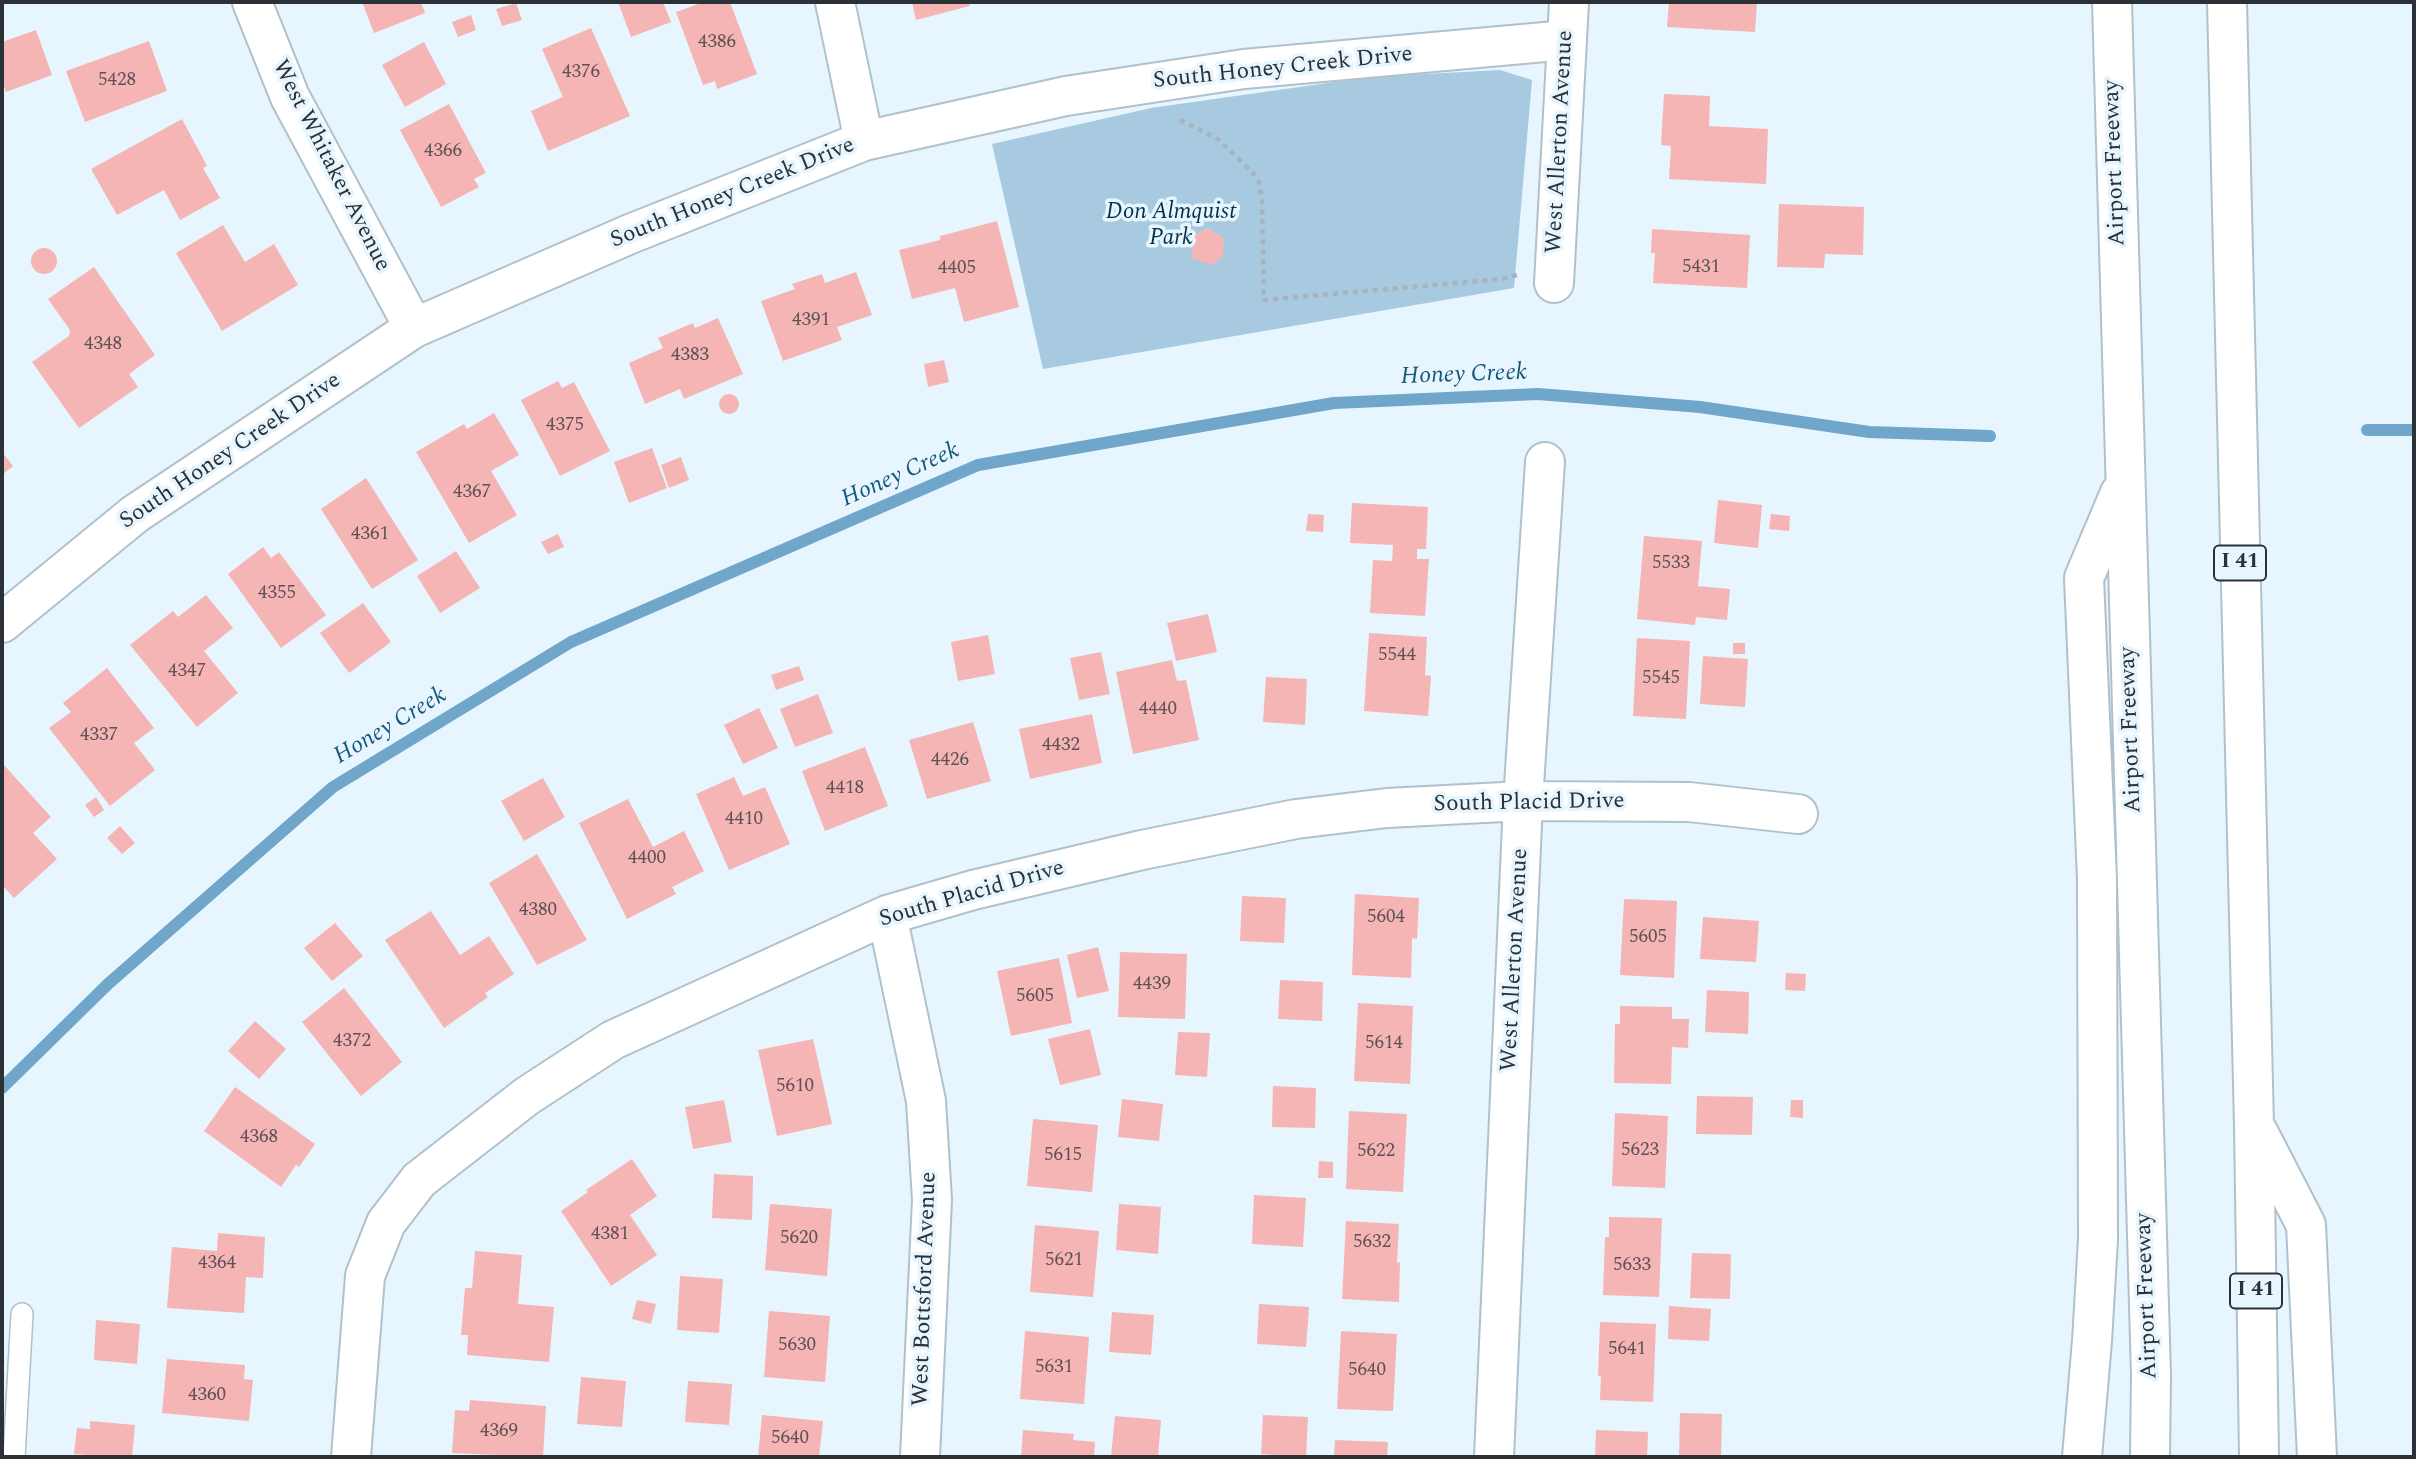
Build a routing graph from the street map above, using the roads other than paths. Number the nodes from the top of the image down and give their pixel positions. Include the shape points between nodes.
1 (252, 2) edge
2 (835, 2) edge
3 (1569, 2) edge
4 (2112, 2) edge
5 (2227, 2) edge
6 (1567, 40) junction
7 (864, 141) junction
8 (1554, 274) road end
9 (414, 328) junction
10 (1545, 463) dead end
11 (2125, 481) junction
12 (2, 623) edge
13 (1523, 801) junction
14 (1798, 814) dead end
15 (887, 915) junction
16 (2254, 1125) junction
17 (22, 1314) dead end
18 (14, 1457) edge
19 (351, 1457) edge
20 (920, 1457) edge
21 (1494, 1457) edge
22 (2082, 1457) edge
23 (2150, 1457) edge
24 (2259, 1457) edge
25 (2316, 1457) edge

1 - 9 main road, West Whitaker Avenue via 290,97
2 - 7 main road
3 - 6 main road, West Allerton Avenue
4 - 11 main road, Airport Freeway
5 - 16 main road, I 41
6 - 7 main road, South Honey Creek Drive via 1244,69 1066,96
6 - 8 main road, West Allerton Avenue
7 - 9 main road, South Honey Creek Drive via 630,234
9 - 12 main road, South Honey Creek Drive via 135,514
10 - 13 main road, West Allerton Avenue
11 - 22 main road via 2084,578 2096,879 2098,1239
11 - 23 main road, Airport Freeway
13 - 14 main road, South Placid Drive via 1689,802
13 - 15 main road, South Placid Drive via 1387,808 1296,819 1142,850
13 - 21 main road, West Allerton Avenue
15 - 19 main road, South Placid Drive via 613,1041 527,1096 419,1180 386,1223 365,1276
15 - 20 main road, West Bottsford Avenue via 926,1101 932,1200
16 - 24 main road, I 41
16 - 25 main road via 2306,1225
17 - 18 lane

